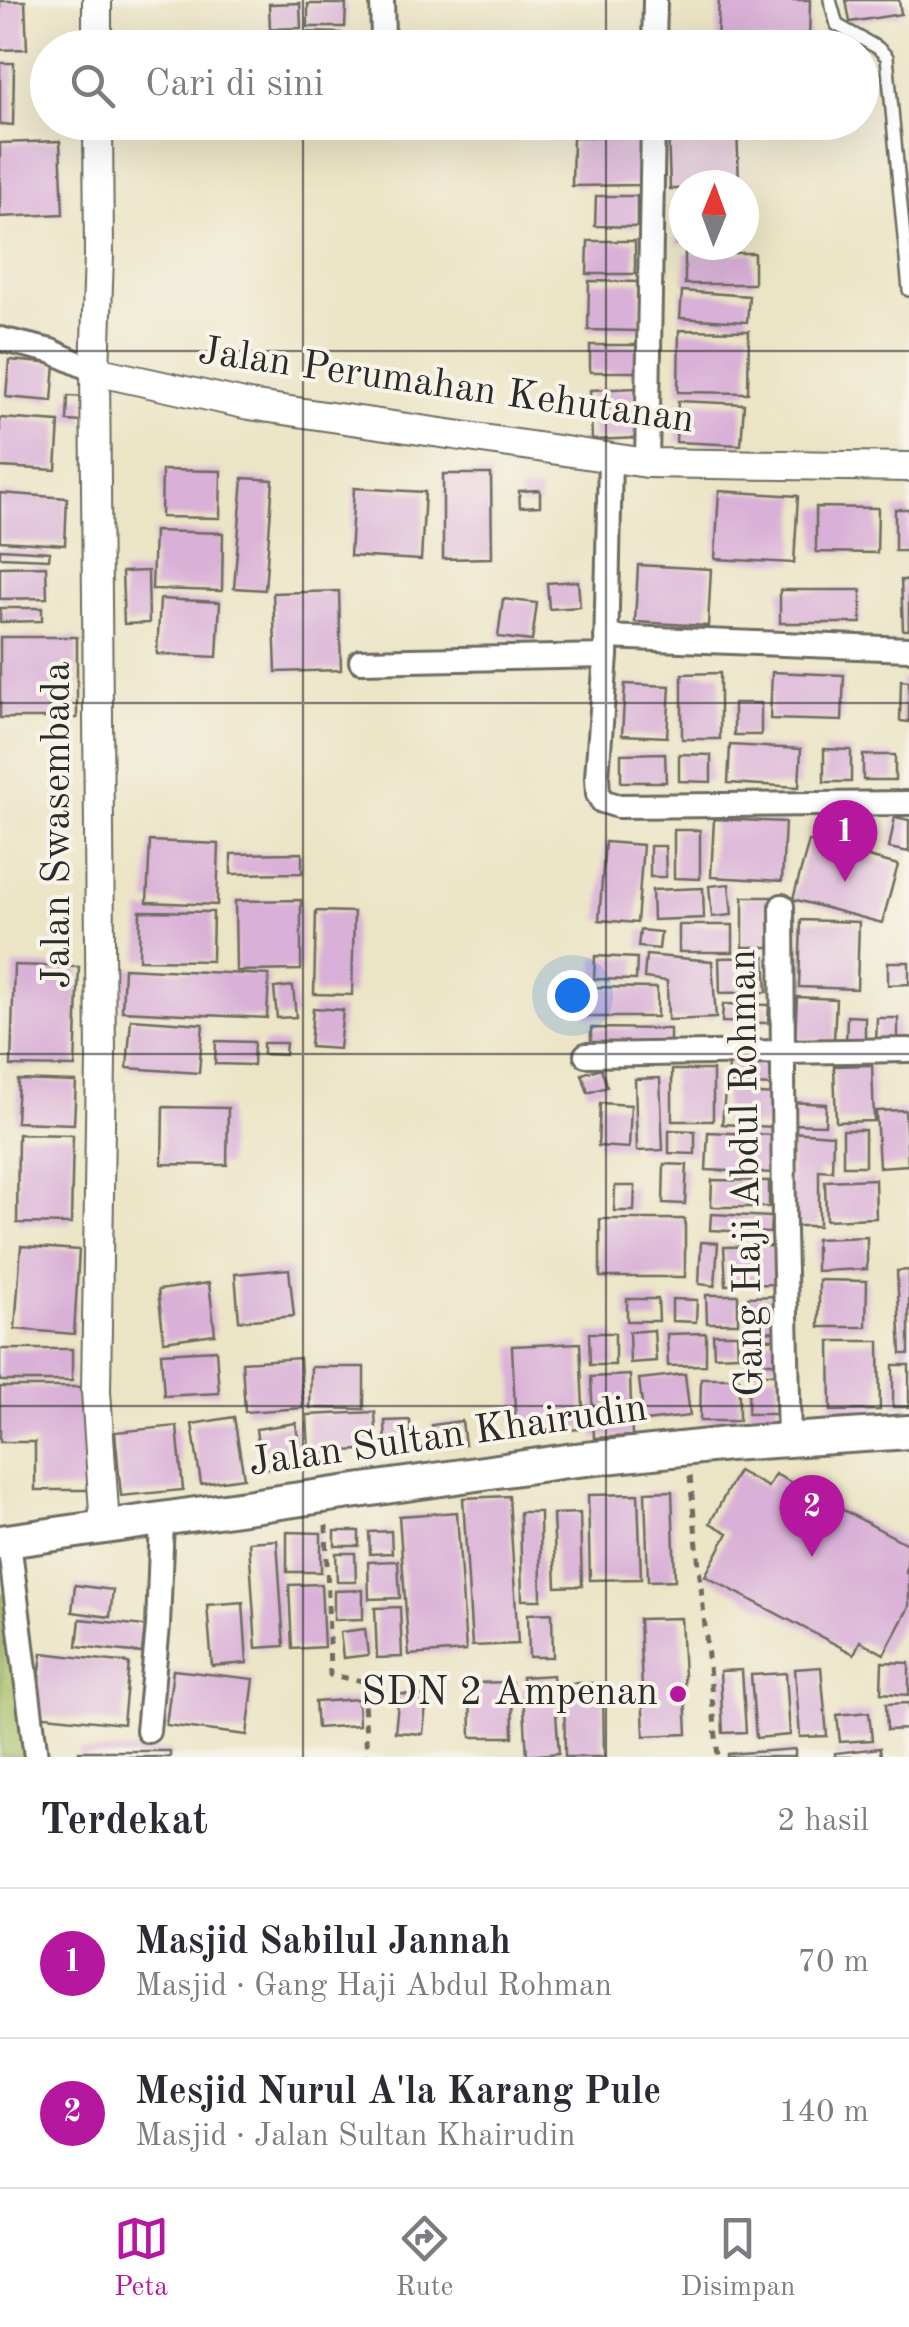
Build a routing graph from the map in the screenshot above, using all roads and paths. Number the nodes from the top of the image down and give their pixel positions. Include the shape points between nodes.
1 (96, 0) edge
2 (382, 0) edge
3 (654, 0) edge
4 (830, 0) edge
5 (97, 30) edge
6 (383, 30) edge
7 (654, 30) edge
8 (846, 30) edge
9 (879, 49) edge
10 (98, 140) edge
11 (652, 140) edge
12 (909, 290) edge
13 (0, 339) edge
14 (95, 371) junction
15 (610, 457) junction
16 (647, 463) junction
17 (909, 467) edge
18 (606, 646) junction
19 (909, 648) edge
20 (361, 661) dead end
21 (909, 803) edge
22 (782, 906) dead end
23 (909, 1050) edge
24 (783, 1051) junction
25 (586, 1055) dead end
26 (909, 1432) edge
27 (789, 1440) junction
28 (687, 1448) junction
29 (325, 1497) junction
30 (162, 1519) junction
31 (104, 1528) junction
32 (4, 1542) edge
33 (148, 1731) dead end
34 (36, 1757) edge
35 (368, 1757) edge
36 (718, 1757) edge

1 - 5 street
2 - 6 street
3 - 7 street
4 - 8 lane via 837,25
9 - 12 lane via 887,57
10 - 14 street, Jalan Swasembada
11 - 16 street
13 - 14 street via 51,350
14 - 15 street, Jalan Perumahan Kehutanan via 249,405
14 - 31 street, Jalan Swasembada via 101,1059 96,1391
15 - 16 street, Jalan Perumahan Kehutanan
15 - 18 street
16 - 17 street, Jalan Perumahan Kehutanan
18 - 19 street
18 - 20 street
18 - 21 street via 597,745 602,801
22 - 24 street, Gang Haji Abdul Rohman
23 - 24 street
24 - 25 street
24 - 27 street, Gang Haji Abdul Rohman
26 - 27 main road, Jalan Sultan Khairudin
27 - 28 main road, Jalan Sultan Khairudin
28 - 29 main road, Jalan Sultan Khairudin
28 - 36 path
29 - 30 main road, Jalan Sultan Khairudin
29 - 35 path via 330,1675 362,1681
30 - 31 main road, Jalan Sultan Khairudin
30 - 33 street
31 - 32 main road, Jalan Sultan Khairudin
32 - 34 street

